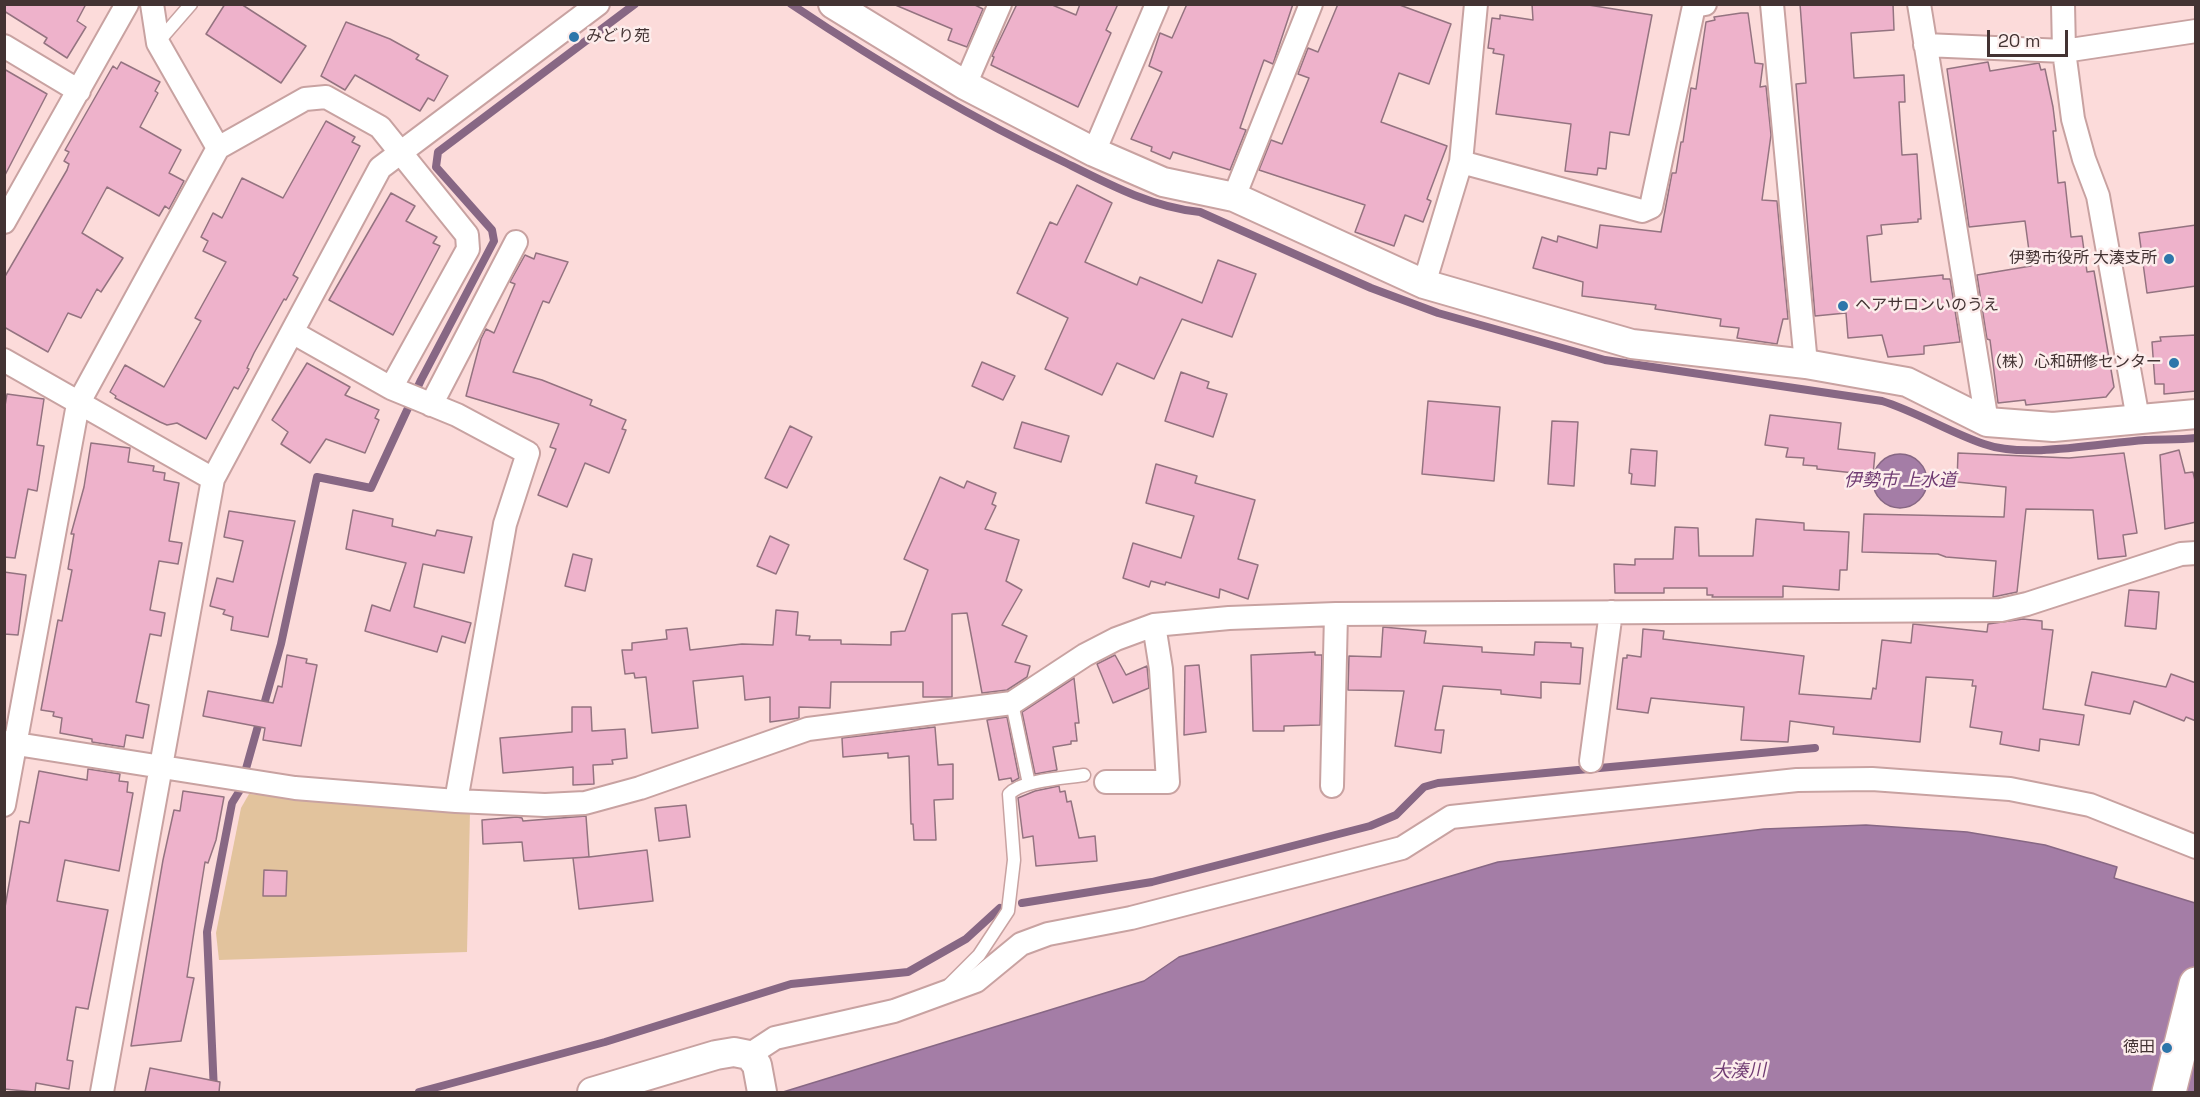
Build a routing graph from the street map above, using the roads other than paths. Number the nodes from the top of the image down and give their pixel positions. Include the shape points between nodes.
1 (127, 4) edge
2 (152, 4) edge
3 (191, 4) edge
4 (598, 4) edge
5 (833, 4) edge
6 (1000, 4) edge
7 (1157, 4) edge
8 (1311, 4) edge
9 (1476, 4) edge
10 (1705, 4) edge
11 (1772, 4) edge
12 (1919, 4) edge
13 (2063, 4) edge
14 (2196, 31) edge
15 (158, 43) junction
16 (1925, 45) junction
17 (4, 46) edge
18 (2064, 51) junction
19 (965, 85) junction
20 (79, 92) junction
21 (218, 148) junction
22 (401, 152) junction
23 (1094, 152) junction
24 (1461, 162) junction
25 (1234, 197) junction
26 (6, 217) edge
27 (516, 242) dead end
28 (1424, 284) junction
29 (292, 333) junction
30 (4, 360) edge
31 (1806, 364) junction
32 (413, 397) junction
33 (78, 404) junction
34 (2196, 414) edge
35 (2138, 419) junction
36 (1987, 422) junction
37 (213, 479) junction
38 (2196, 552) edge
39 (1611, 612) junction
40 (1336, 614) junction
41 (1154, 625) junction
42 (1012, 703) junction
43 (10, 743) edge
44 (1591, 761) dead end
45 (161, 765) junction
46 (1084, 775) dead end
47 (1106, 782) dead end
48 (1029, 784) junction
49 (1332, 786) dead end
50 (456, 801) junction
51 (4, 805) edge
52 (2196, 847) edge
53 (2196, 984) edge
54 (944, 993) junction
55 (749, 1055) junction
56 (761, 1088) edge
57 (102, 1092) edge
58 (592, 1092) edge
59 (2169, 1092) edge

1 - 20 street
2 - 15 street
3 - 15 lane
4 - 22 street
5 - 19 street
6 - 19 street
7 - 23 street
8 - 25 street
9 - 24 street
10 - 24 street via 1694,6 1651,207 1642,211
11 - 31 street
12 - 16 street
13 - 18 street
14 - 18 street
15 - 21 street
16 - 18 street
16 - 36 street
17 - 20 street
18 - 35 street via 2073,119 2098,195
19 - 23 street
20 - 26 street
21 - 22 street via 305,99 326,97 380,127
21 - 33 street
22 - 29 street via 380,168
22 - 32 street via 467,235 468,249
23 - 25 street via 1163,182
24 - 28 street
25 - 28 street
27 - 32 street
28 - 31 street via 1632,344
29 - 32 street
29 - 37 street
30 - 33 street
31 - 36 street via 1908,382
32 - 50 street via 457,415 528,453 505,524
33 - 37 street
33 - 43 street
34 - 35 street
35 - 36 street via 2053,427
37 - 45 street
38 - 39 street via 2001,610
39 - 40 street
39 - 44 street
40 - 41 street
40 - 49 street
41 - 42 street via 1085,655
41 - 47 street via 1161,669 1168,782
42 - 48 lane
42 - 50 street via 808,729 640,788 585,803
43 - 45 street
43 - 51 street
45 - 50 street via 295,788
45 - 57 street
46 - 48 lane
48 - 54 lane via 1009,794 1014,860 1008,911 979,955
52 - 54 street via 2090,805 2010,789 1872,779 1797,780 1514,810 1451,818 1402,848 1131,918 1048,934 1021,944 976,981
53 - 59 main road
54 - 55 street via 894,1011 775,1038
55 - 56 street via 757,1065
55 - 58 street via 716,1055

